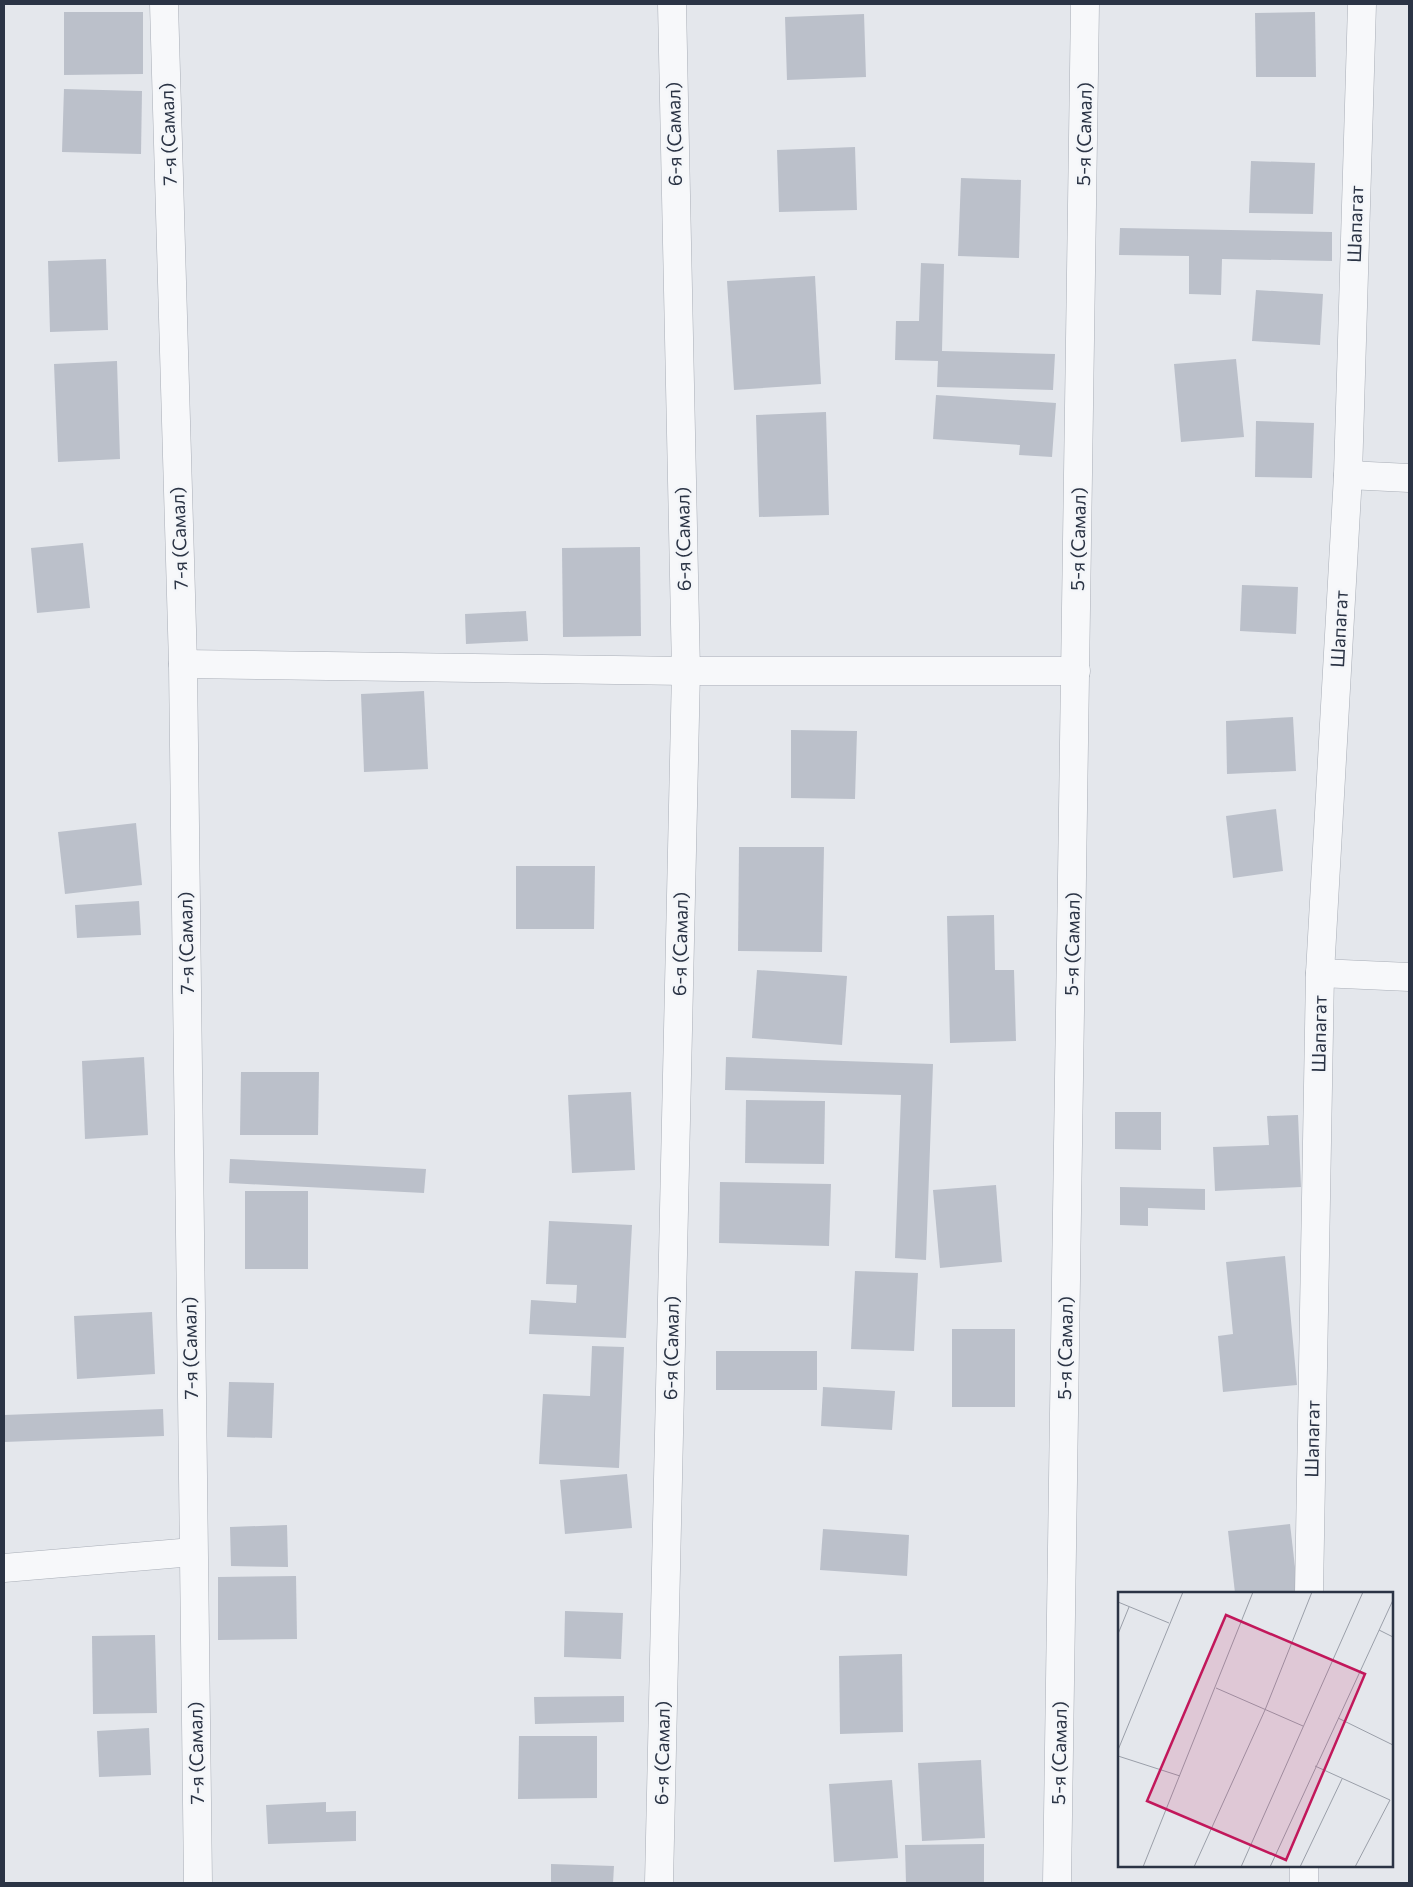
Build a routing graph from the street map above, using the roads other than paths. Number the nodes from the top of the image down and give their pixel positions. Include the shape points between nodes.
1 (164, 4) edge
2 (672, 4) edge
3 (1085, 4) edge
4 (1362, 4) edge
5 (1348, 475) junction
6 (1409, 478) edge
7 (183, 664) junction
8 (1076, 670) junction
9 (686, 671) junction
10 (1320, 973) junction
11 (1409, 977) edge
12 (192, 1552) junction
13 (4, 1568) edge
14 (1309, 1592) edge
15 (1304, 1867) edge
16 (198, 1883) edge
17 (659, 1883) edge
18 (1057, 1883) edge
19 (1304, 1883) edge

1 - 7 street, 7-я (Самал)
2 - 9 street, 6-я (Самал)
3 - 8 street, 5-я (Самал)
4 - 5 street, Шапагат
5 - 6 street
5 - 10 street, Шапагат
7 - 9 street
7 - 12 street, 7-я (Самал)
8 - 9 street
8 - 18 street, 5-я (Самал)
9 - 17 street, 6-я (Самал)
10 - 11 street
10 - 14 street, Шапагат
12 - 13 street
12 - 16 street, 7-я (Самал)
15 - 19 street

